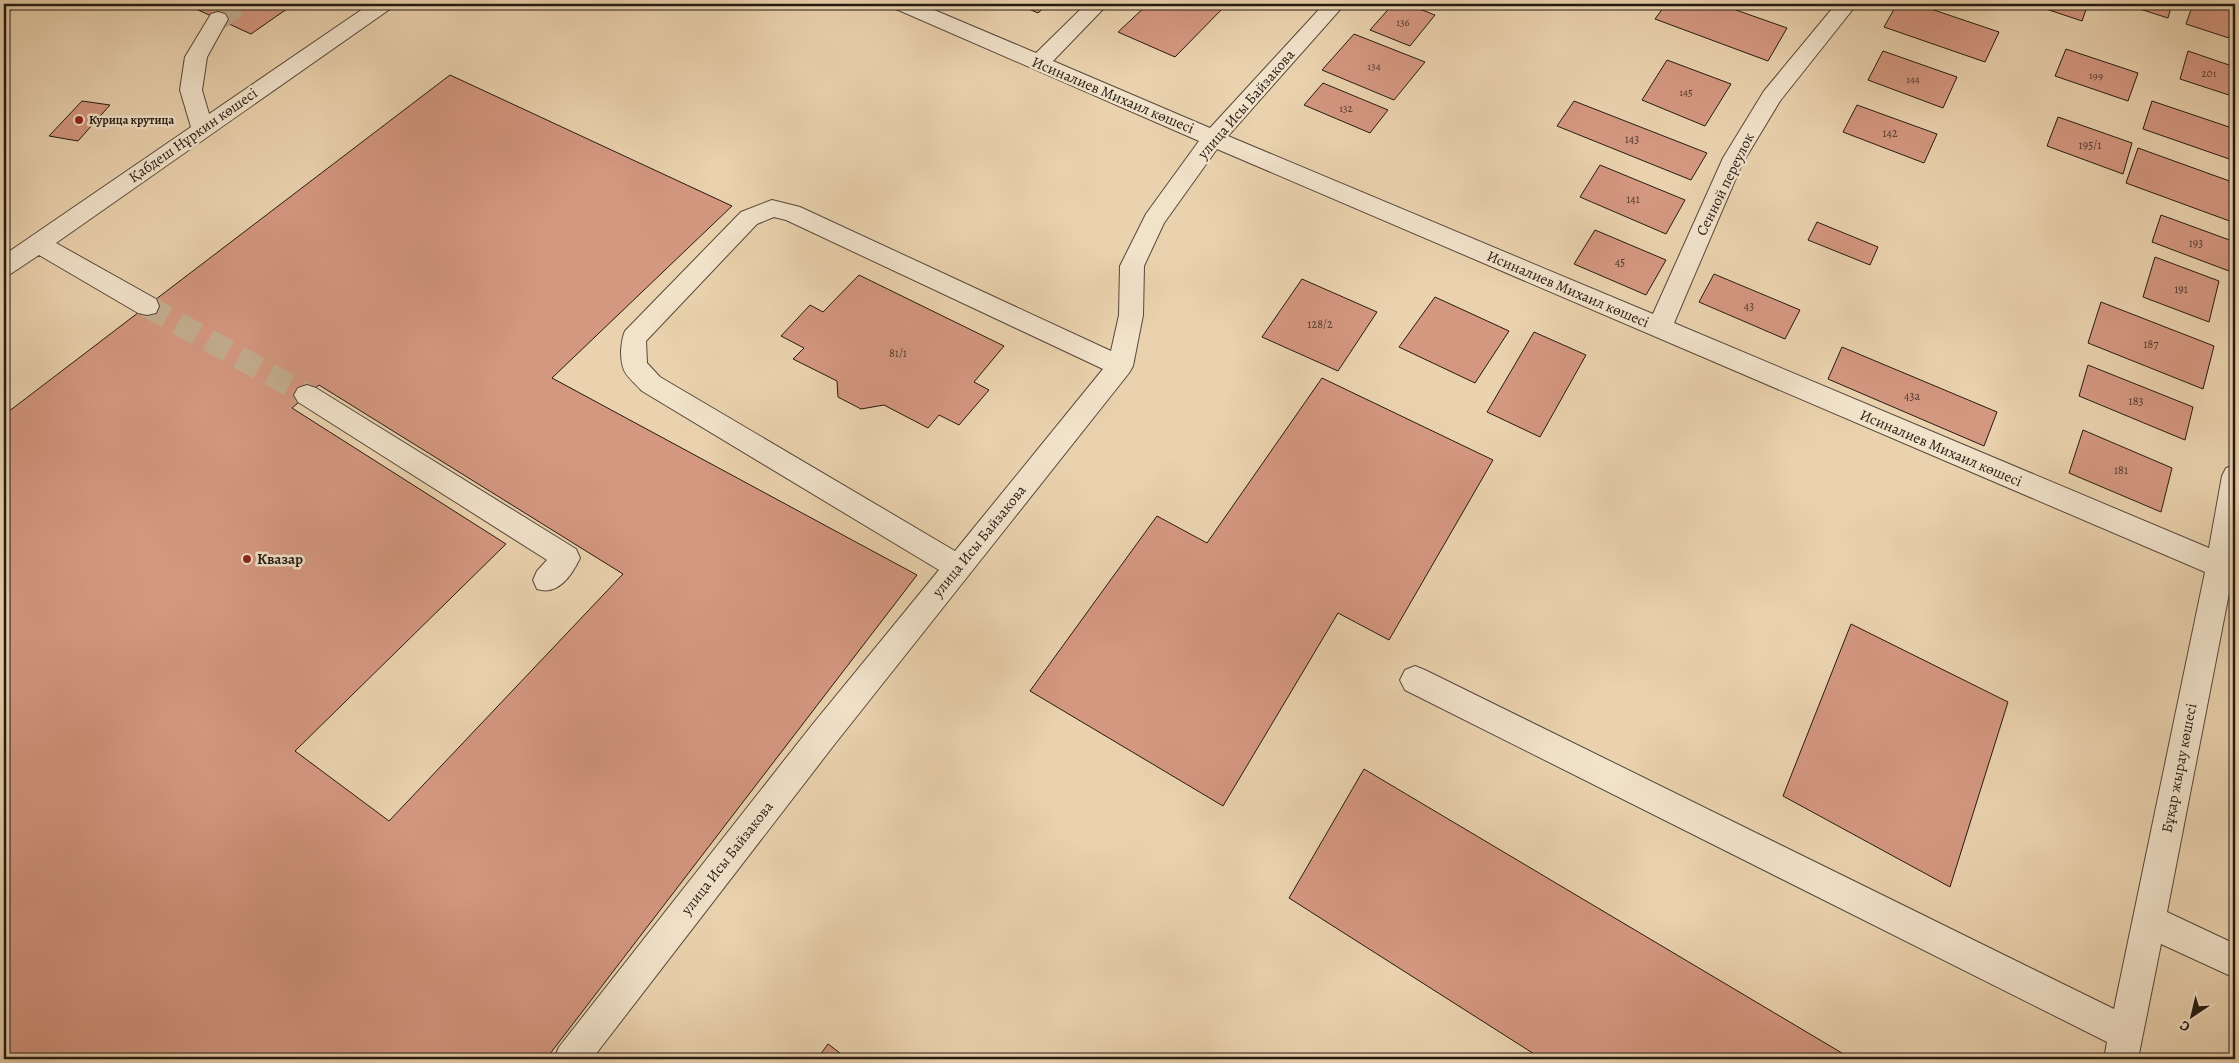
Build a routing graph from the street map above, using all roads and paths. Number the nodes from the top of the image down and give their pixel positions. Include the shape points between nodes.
1 (384, 4) edge
2 (902, 4) edge
3 (1098, 4) edge
4 (1335, 4) edge
5 (1847, 4) edge
6 (218, 19) tunnel mouth
7 (1039, 63) junction
8 (202, 128) junction
9 (1213, 138) junction
10 (16, 253) edge
11 (147, 306) tunnel mouth
12 (1659, 328) junction
13 (1120, 366) junction
14 (307, 395) tunnel mouth
15 (2235, 476) edge
16 (958, 568) junction
17 (2227, 569) edge
18 (547, 580) dead end
19 (1415, 680) dead end
20 (2149, 921) junction
21 (2235, 961) edge
22 (2124, 1046) edge
23 (571, 1059) edge

1 - 8 street, Қабдеш Нұркин көшесі
2 - 7 street, Исиналиев Михаил көшесі
3 - 7 street
4 - 9 street, улица Исы Байзакова
5 - 12 street, Сенной переулок via 1772,96 1732,164
6 - 8 street via 196,57 191,90
7 - 9 street, Исиналиев Михаил көшесі
8 - 10 street, Қабдеш Нұркин көшесі
9 - 12 street, Исиналиев Михаил көшесі
9 - 13 street, улица Исы Байзакова via 1154,220 1132,266 1132,315
10 - 11 street
12 - 17 street, Исиналиев Михаил көшесі
13 - 16 street, улица Исы Байзакова
13 - 16 street via 792,213 772,208 749,218 634,338 634,366 651,384
14 - 18 street via 566,558
15 - 17 street, Бұқар жырау көшесі
16 - 23 street, улица Исы Байзакова via 823,735
17 - 20 street, Бұқар жырау көшесі
19 - 22 street
20 - 21 street
20 - 22 street, Бұқар жырау көшесі

